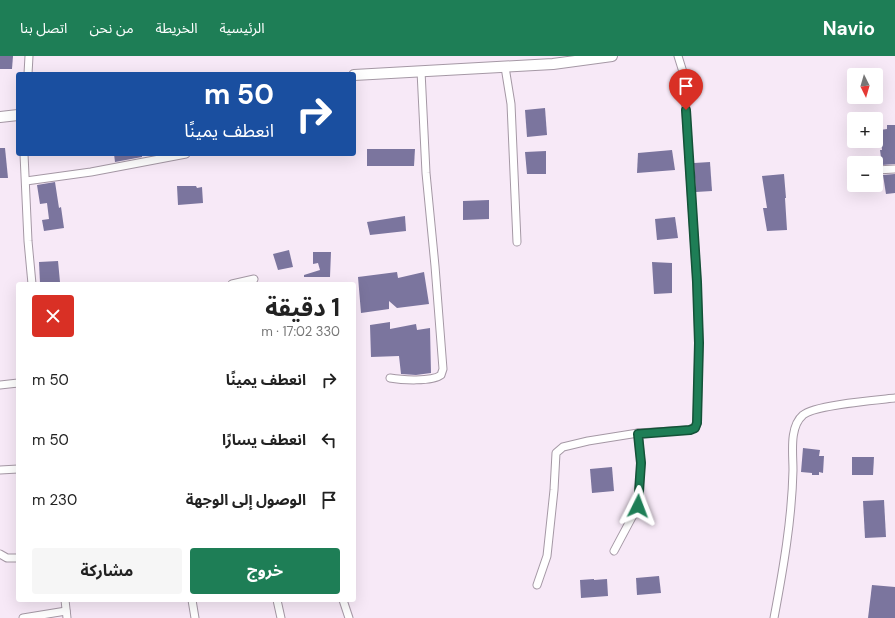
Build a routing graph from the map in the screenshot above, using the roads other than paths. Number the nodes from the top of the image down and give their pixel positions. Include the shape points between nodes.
1 (29, 56) edge
2 (612, 56) edge
3 (678, 56) edge
4 (552, 60) edge
5 (505, 67) junction
6 (421, 71) junction
7 (28, 72) edge
8 (356, 75) edge
9 (16, 116) edge
10 (0, 117) edge
11 (24, 156) edge
12 (175, 156) edge
13 (895, 169) edge
14 (883, 170) edge
15 (26, 181) junction
16 (517, 242) dead end
17 (254, 278) dead end
18 (32, 282) edge
19 (239, 282) edge
20 (390, 378) dead end
21 (16, 383) edge
22 (0, 385) edge
23 (895, 398) edge
24 (638, 434) junction
25 (16, 469) edge
26 (0, 470) edge
27 (614, 551) dead end
28 (0, 554) edge
29 (16, 558) edge
30 (537, 585) dead end
31 (65, 602) edge
32 (192, 602) edge
33 (277, 602) edge
34 (344, 602) edge
35 (67, 614) edge
36 (23, 618) edge
37 (195, 618) edge
38 (281, 618) edge
39 (349, 618) edge
40 (774, 618) edge

1 - 7 street
2 - 4 street
3 - 24 street via 683,72 697,282 697,423 695,428 690,430
4 - 5 street
5 - 6 street
5 - 16 street via 511,104
6 - 8 street
6 - 20 street via 426,174 443,369 441,375 434,378
9 - 10 street
11 - 15 street
12 - 15 street
13 - 14 street
15 - 18 street
17 - 19 street
21 - 22 street
23 - 40 street via 815,409 803,415 794,427 788,526
24 - 27 street via 641,463 638,506
24 - 30 street via 588,440 563,447 556,453 547,556
25 - 26 street
28 - 29 street via 7,558
31 - 35 street
32 - 37 street
33 - 38 street
34 - 39 street
35 - 36 street

